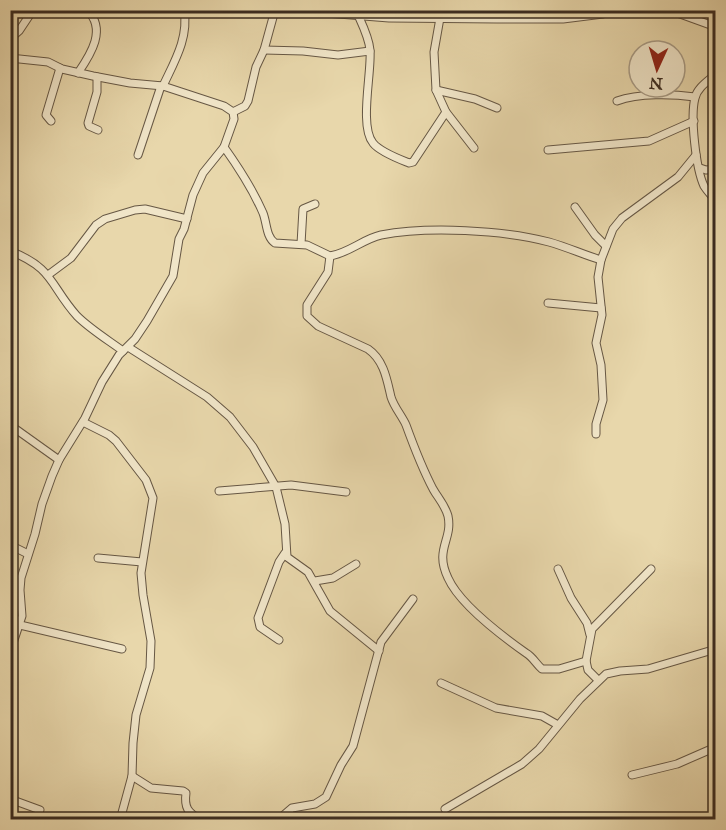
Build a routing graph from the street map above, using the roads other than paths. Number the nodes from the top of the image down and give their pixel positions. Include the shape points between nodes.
1 (33, 10) edge
2 (87, 10) edge
3 (184, 10) edge
4 (275, 10) edge
5 (311, 10) edge
6 (416, 10) edge
7 (618, 10) edge
8 (669, 10) edge
9 (580, 14) edge
10 (358, 15) junction
11 (440, 18) junction
12 (413, 19) junction
13 (716, 27) edge
14 (10, 39) edge
15 (264, 50) junction
16 (370, 51) junction
17 (10, 58) edge
18 (60, 68) junction
19 (78, 73) junction
20 (716, 74) edge
21 (97, 77) junction
22 (162, 86) junction
23 (436, 90) junction
24 (695, 98) junction
25 (617, 101) dead end
26 (496, 108) dead end
27 (233, 112) junction
28 (446, 112) junction
29 (694, 121) junction
30 (51, 122) dead end
31 (98, 130) dead end
32 (224, 147) junction
33 (474, 148) dead end
34 (548, 150) dead end
35 (138, 155) dead end
36 (696, 155) junction
37 (700, 168) junction
38 (716, 168) edge
39 (716, 201) edge
40 (315, 204) dead end
41 (575, 207) dead end
42 (187, 219) junction
43 (301, 244) junction
44 (606, 246) junction
45 (10, 251) edge
46 (330, 256) junction
47 (601, 260) junction
48 (48, 275) junction
49 (548, 303) dead end
50 (601, 308) junction
51 (125, 349) junction
52 (83, 422) junction
53 (10, 425) edge
54 (596, 434) dead end
55 (59, 460) junction
56 (276, 487) junction
57 (219, 491) dead end
58 (346, 492) dead end
59 (10, 546) edge
60 (285, 553) junction
61 (28, 554) junction
62 (98, 558) dead end
63 (142, 562) junction
64 (356, 564) dead end
65 (558, 569) dead end
66 (651, 569) dead end
67 (315, 581) junction
68 (413, 599) dead end
69 (20, 625) junction
70 (590, 635) junction
71 (279, 640) dead end
72 (122, 649) dead end
73 (716, 649) edge
74 (379, 651) junction
75 (10, 652) edge
76 (586, 661) junction
77 (598, 680) junction
78 (441, 683) dead end
79 (558, 725) junction
80 (716, 747) edge
81 (632, 775) dead end
82 (132, 776) junction
83 (10, 799) edge
84 (445, 809) dead end
85 (40, 810) dead end
86 (120, 819) edge
87 (200, 819) edge
88 (278, 819) edge

1 - 14 street
2 - 19 street via 98,29
3 - 22 street via 185,35
4 - 15 street
5 - 10 street
6 - 12 street
7 - 9 street
8 - 13 street
9 - 11 street via 549,19
10 - 12 street
10 - 16 street
11 - 12 street
11 - 23 street via 434,52
15 - 16 street via 338,56
15 - 27 street via 248,101
16 - 28 street via 368,131 376,146 411,163
17 - 18 street via 48,62
18 - 19 street
18 - 30 street via 46,115
19 - 21 street
20 - 24 street
21 - 22 street
21 - 31 street via 88,123
22 - 27 street
22 - 35 street
23 - 26 street
23 - 28 street
24 - 25 street via 630,96
24 - 29 street
27 - 32 street
28 - 33 street
29 - 34 street via 649,141
29 - 36 street
32 - 42 street via 203,173
32 - 43 street via 258,202 272,242
36 - 37 street
36 - 44 street via 678,177 615,225
37 - 38 street
37 - 39 street via 705,186
40 - 43 street via 303,209
41 - 44 street
42 - 48 street via 146,209 105,219 71,258
42 - 51 street via 173,276
43 - 46 street
44 - 47 street
45 - 48 street via 35,262
46 - 47 street via 381,235 475,232 552,243
46 - 76 street via 328,272 309,301 307,316 318,327 368,349 379,360 418,460 446,509 448,528 442,565 457,594 542,669 559,669
47 - 50 street
48 - 51 street via 78,316
49 - 50 street
50 - 54 street via 596,343 603,400
51 - 52 street via 102,382
51 - 56 street via 207,396 230,417 264,463
52 - 55 street
52 - 63 street via 116,441 151,490 152,511
53 - 55 street
55 - 61 street
56 - 57 street
56 - 58 street via 291,485
56 - 60 street via 285,524
59 - 61 street
60 - 67 street
60 - 71 street via 258,618 260,627
61 - 69 street via 21,578
62 - 63 street
63 - 82 street via 152,654 136,715
64 - 67 street via 333,578
65 - 70 street
66 - 70 street via 601,618
67 - 74 street via 330,611
68 - 74 street via 389,628
69 - 72 street
69 - 75 street
70 - 76 street
73 - 77 street via 648,669 611,672
74 - 88 street via 353,746 326,797 315,804 292,808
76 - 77 street via 588,670
77 - 79 street
78 - 79 street via 496,708 542,717
79 - 84 street via 522,764
80 - 81 street via 677,764
82 - 86 street
82 - 87 street via 151,788 185,792 186,809
83 - 85 street

